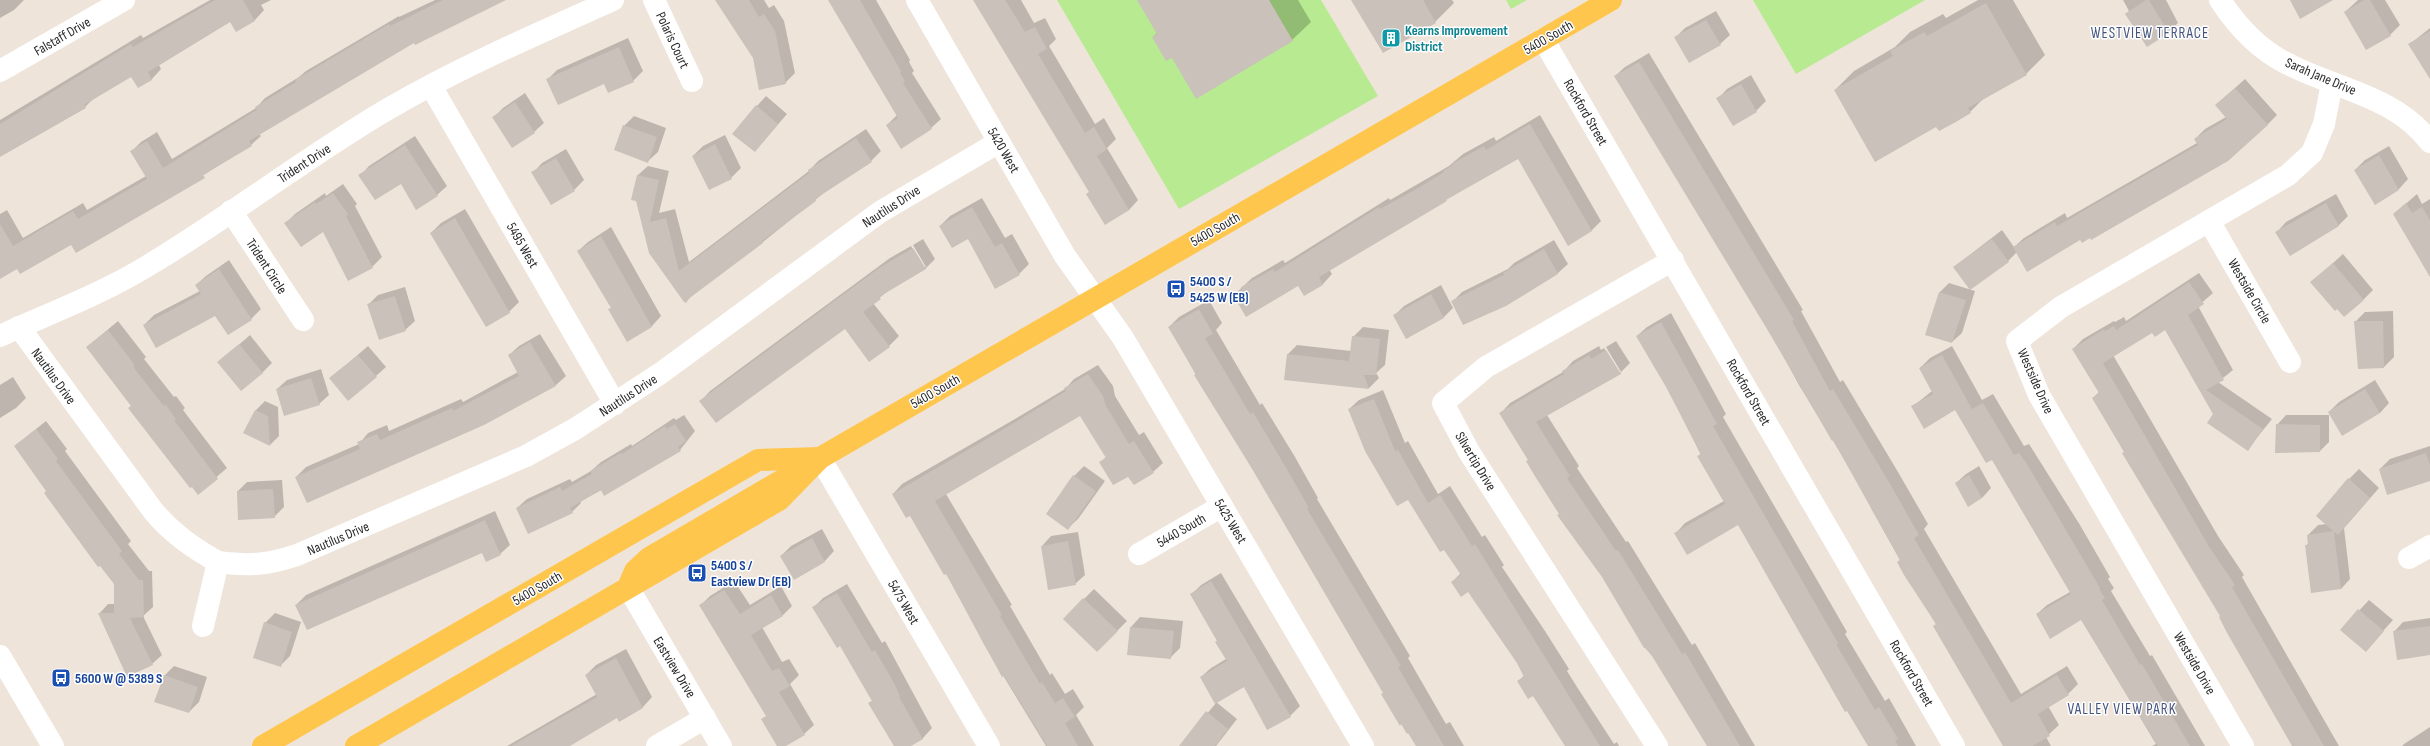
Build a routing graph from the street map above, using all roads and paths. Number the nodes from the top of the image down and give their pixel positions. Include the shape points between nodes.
1 (124, 0) edge
2 (613, 0) edge
3 (654, 0) edge
4 (917, 0) edge
5 (1611, 0) edge
6 (2220, 0) edge
7 (1543, 39) junction
8 (0, 71) edge
9 (692, 81) dead end
10 (2332, 83) junction
11 (430, 86) junction
12 (999, 142) junction
13 (2430, 142) edge
14 (231, 212) junction
15 (2210, 221) junction
16 (1673, 260) junction
17 (1095, 298) junction
18 (303, 320) dead end
19 (9, 332) edge
20 (2290, 362) dead end
21 (615, 404) junction
22 (820, 458) junction
23 (1222, 506) junction
24 (2430, 546) edge
25 (1140, 554) dead end
26 (2409, 558) dead end
27 (218, 562) junction
28 (629, 588) junction
29 (203, 626) dead end
30 (0, 656) edge
31 (705, 718) junction
32 (1361, 745) edge
33 (53, 746) edge
34 (263, 746) edge
35 (356, 746) edge
36 (657, 746) edge
37 (721, 746) edge
38 (989, 746) edge
39 (1658, 746) edge
40 (1954, 746) edge
41 (2243, 746) edge

1 - 8 street, Falstaff Drive
2 - 11 street, Trident Drive via 495,53
3 - 9 street, Polaris Court
4 - 12 street, 5420 West
5 - 7 main road, 5400 South
6 - 10 street, Sarah Jane Drive via 2234,21 2257,44 2287,64
7 - 16 street, Rockford Street
7 - 17 main road, 5400 South
10 - 13 street, Sarah Jane Drive via 2370,96 2401,114
10 - 15 street, Westside Drive via 2324,124 2312,153 2288,175
11 - 14 street, Trident Drive via 388,109
11 - 21 street, 5495 West
12 - 17 street, 5420 West via 1065,256
12 - 21 street, Nautilus Drive via 880,212
14 - 18 street, Trident Circle
14 - 19 street, Trident Drive via 148,266
15 - 20 street, Westside Circle
15 - 41 street, Westside Drive via 2061,307 2017,341 2039,395
16 - 39 street, Silvertip Drive via 1486,367 1443,403 1469,452
16 - 40 street, Rockford Street
17 - 22 main road, 5400 South
17 - 23 street, 5425 West via 1123,338
19 - 27 street, Nautilus Drive via 169,530 190,547
21 - 27 street, Nautilus Drive via 526,456 297,555 271,564 247,566
22 - 28 main road, 5400 South via 779,500
22 - 34 main road, 5400 South via 758,460
22 - 38 street, 5475 West
23 - 25 street, 5440 South
23 - 32 street, 5425 West
24 - 26 street
27 - 29 street
28 - 31 street, Eastview Drive
28 - 35 main road, 5400 South
30 - 33 street
31 - 36 street
31 - 37 street, Eastview Drive

